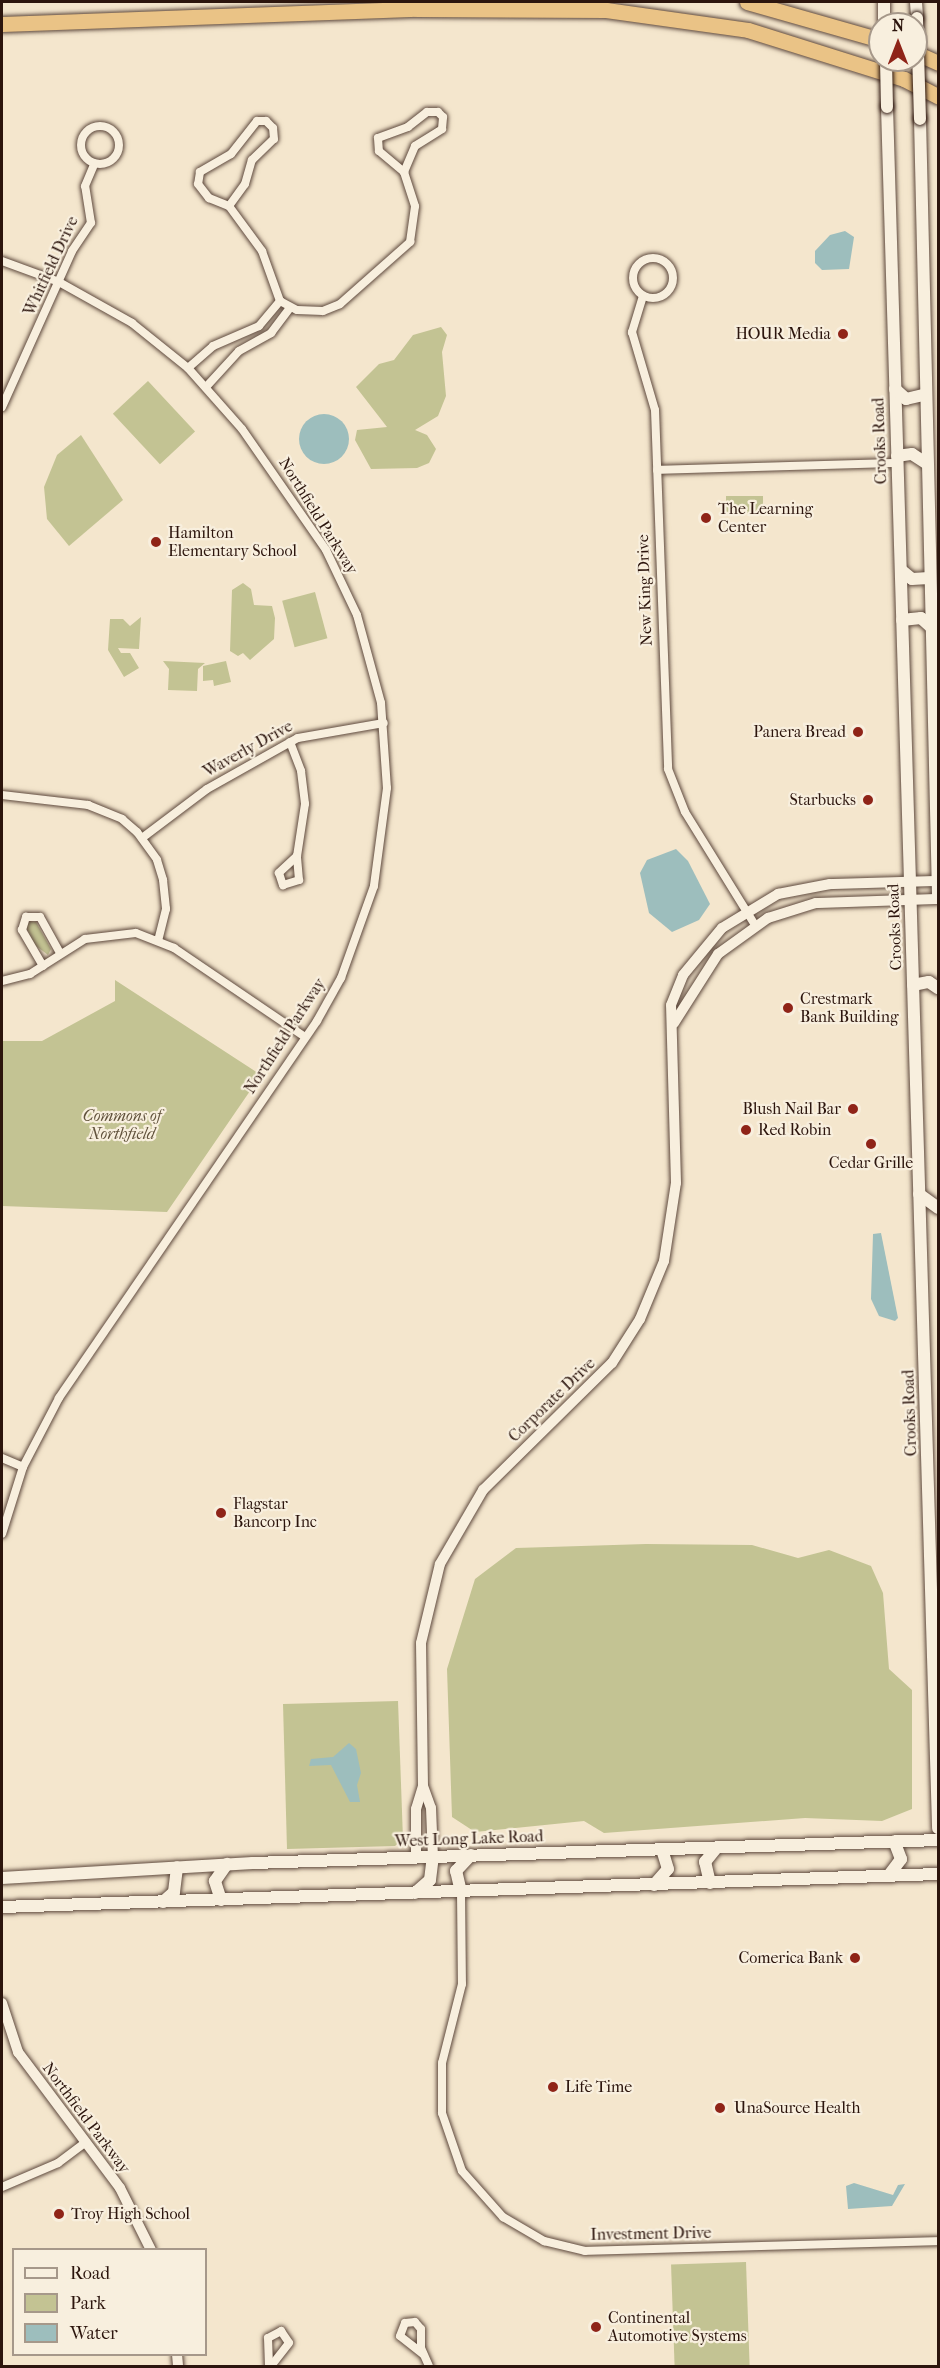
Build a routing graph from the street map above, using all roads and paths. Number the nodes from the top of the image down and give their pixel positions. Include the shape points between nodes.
1 (747, 2) edge
2 (916, 2) edge
3 (2, 24) edge
4 (868, 37) edge
5 (886, 72) edge
6 (939, 96) edge
7 (93, 167) junction
8 (404, 172) junction
9 (230, 206) junction
10 (2, 261) edge
11 (59, 282) junction
12 (643, 296) junction
13 (285, 304) junction
14 (188, 368) junction
15 (206, 387) junction
16 (896, 389) junction
17 (924, 395) junction
18 (2, 407) edge
19 (897, 460) junction
20 (926, 463) junction
21 (657, 471) junction
22 (901, 570) junction
23 (929, 578) junction
24 (902, 620) junction
25 (931, 627) junction
26 (384, 723) junction
27 (290, 742) junction
28 (2, 795) edge
29 (142, 838) junction
30 (297, 856) dead end
31 (938, 881) edge
32 (910, 882) junction
33 (939, 898) edge
34 (910, 900) junction
35 (746, 910) junction
36 (755, 925) junction
37 (158, 940) junction
38 (60, 953) junction
39 (43, 966) junction
40 (688, 967) junction
41 (702, 976) junction
42 (2, 981) edge
43 (913, 985) junction
44 (939, 988) edge
45 (674, 1023) junction
46 (305, 1037) junction
47 (919, 1194) junction
48 (939, 1208) edge
49 (925, 1372) junction
50 (939, 1382) edge
51 (933, 1437) edge
52 (2, 1458) edge
53 (23, 1467) junction
54 (2, 1534) edge
55 (423, 1786) junction
56 (938, 1792) edge
57 (939, 1828) edge
58 (939, 1840) edge
59 (894, 1841) junction
60 (717, 1847) junction
61 (662, 1849) junction
62 (471, 1855) junction
63 (416, 1857) junction
64 (433, 1857) junction
65 (227, 1864) junction
66 (177, 1867) junction
67 (939, 1874) edge
68 (889, 1875) junction
69 (2, 1878) edge
70 (710, 1883) junction
71 (654, 1885) junction
72 (461, 1892) junction
73 (415, 1893) junction
74 (221, 1900) junction
75 (162, 1902) junction
76 (2, 1906) edge
77 (2, 2003) edge
78 (86, 2142) junction
79 (2, 2187) edge
80 (939, 2241) edge
81 (150, 2248) edge
82 (423, 2354) dead end
83 (429, 2367) edge

1 - 4 highway
2 - 17 main road, bridge
3 - 6 highway via 417,9 606,10 748,30 904,79
5 - 16 main road, Crooks Road, bridge
7 - 7 street via 120,148 118,136 105,124 96,126 80,144
7 - 11 street, Whitfield Drive via 85,186 91,223
8 - 8 street via 415,146 442,129 443,117 438,112 427,112 405,129 378,138 379,152
8 - 13 street via 415,206 414,233 405,249 333,308 313,312
9 - 9 street via 245,184 252,160 274,139 273,128 266,121 257,121 231,154 198,176 209,198
9 - 13 street via 265,255
10 - 11 street, Northfield Parkway
11 - 14 street, Northfield Parkway via 124,318
11 - 18 street, Whitfield Drive
12 - 12 street via 658,296 671,286 671,271 664,261 650,258 637,267 635,286
12 - 21 street, New King Drive via 632,332 653,393
13 - 14 street via 259,326 213,346
13 - 15 street via 271,333 240,351
14 - 15 street, Northfield Parkway
15 - 26 street, Northfield Parkway via 277,476 340,577 365,637
16 - 17 main road via 906,399
16 - 19 main road, Crooks Road
17 - 20 main road
19 - 20 main road via 912,454
19 - 21 street
19 - 22 main road, Crooks Road
20 - 23 main road
21 - 35 street, New King Drive via 668,769 686,813
22 - 23 main road via 912,579
22 - 24 main road, Crooks Road
23 - 25 main road
24 - 25 main road via 921,618
24 - 32 main road, Crooks Road
25 - 31 main road
26 - 27 street, Waverly Drive via 309,734
26 - 46 street, Northfield Parkway via 387,804 374,886 341,978
27 - 29 street, Waverly Drive via 207,789
27 - 30 street via 305,794
28 - 29 street via 97,808 122,819
29 - 37 street via 157,860 165,890
31 - 32 street, Corporate Drive
31 - 33 main road
32 - 34 main road, Crooks Road
32 - 35 street, Corporate Drive via 803,887
33 - 34 street
34 - 36 street via 816,903
34 - 43 main road, Crooks Road
35 - 36 street, New King Drive
35 - 40 street, Corporate Drive via 712,937
36 - 41 street via 718,954
37 - 38 street via 136,933 104,934
37 - 46 street
38 - 39 street
38 - 39 street via 40,917 26,917 22,930
39 - 42 street
40 - 41 street
40 - 45 street, Corporate Drive via 671,1005
41 - 45 street
43 - 44 main road via 929,982
43 - 47 main road, Crooks Road
45 - 55 street, Corporate Drive via 675,1196 660,1272 640,1319 612,1363 483,1490 445,1552 430,1589 421,1643
46 - 53 street, Northfield Parkway via 69,1384
47 - 48 main road
47 - 49 main road, Crooks Road
49 - 50 main road
49 - 51 main road, Crooks Road
51 - 56 main road, Crooks Road
52 - 53 street
53 - 54 street, Northfield Parkway
55 - 63 street, Corporate Drive via 416,1809
55 - 64 street, Corporate Drive via 431,1808
56 - 57 main road, Crooks Road
58 - 59 main road, West Long Lake Road
59 - 60 main road, West Long Lake Road
59 - 68 main road via 901,1859
60 - 61 main road, West Long Lake Road
60 - 70 main road via 705,1862
61 - 62 main road, West Long Lake Road
61 - 71 main road via 668,1869
62 - 64 main road, West Long Lake Road
62 - 72 main road via 456,1871
63 - 64 main road, West Long Lake Road
63 - 65 main road, West Long Lake Road
64 - 73 main road via 430,1880
65 - 66 main road, West Long Lake Road
65 - 74 main road via 215,1881
66 - 69 main road, West Long Lake Road
66 - 75 main road via 174,1892
67 - 68 main road
68 - 70 main road
70 - 71 main road
71 - 72 main road
72 - 73 main road
72 - 80 street, Investment Drive via 462,1984 442,2062 442,2114 462,2171 503,2217 544,2241 585,2251
73 - 74 main road
74 - 75 main road
75 - 76 main road
77 - 78 street, Northfield Parkway via 18,2052
78 - 79 street via 58,2163
78 - 81 street, Northfield Parkway via 120,2188
82 - 83 street

